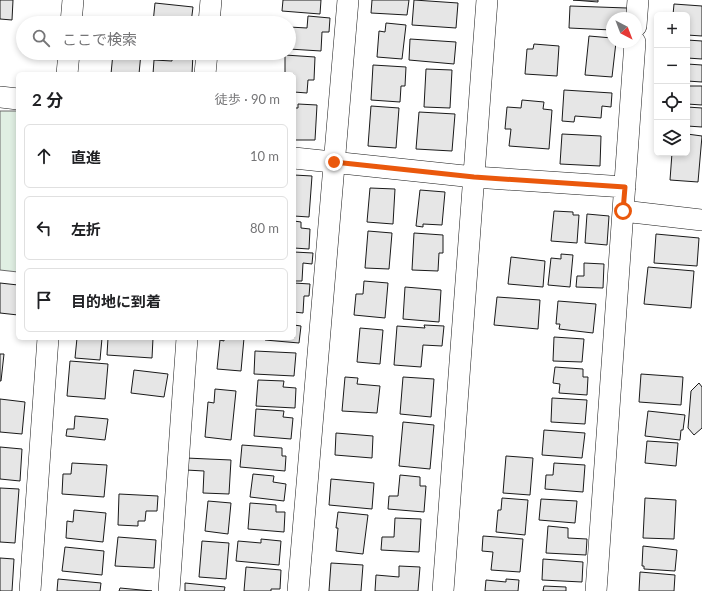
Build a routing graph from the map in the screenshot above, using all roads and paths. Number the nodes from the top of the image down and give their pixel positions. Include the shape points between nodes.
1 (72, 0) edge
2 (211, 0) edge
3 (348, 0) edge
4 (487, 0) edge
5 (638, 0) edge
6 (637, 12) edge
7 (71, 16) edge
8 (210, 16) edge
9 (635, 48) edge
10 (68, 60) edge
11 (207, 60) edge
12 (67, 72) edge
13 (206, 72) edge
14 (0, 97) edge
15 (16, 99) edge
16 (296, 158) edge
17 (334, 162) junction
18 (474, 177) junction
19 (625, 187) junction
20 (623, 211) junction
21 (702, 220) edge
22 (48, 340) edge
23 (187, 340) edge
24 (30, 591) edge
25 (169, 591) edge
26 (298, 591) edge
27 (443, 591) edge
28 (596, 591) edge

1 - 7 street
2 - 8 street
3 - 17 street
4 - 18 street
5 - 6 street
9 - 19 street
10 - 12 street
11 - 13 street
14 - 15 street
16 - 17 street
17 - 18 street
17 - 26 street
18 - 19 street
18 - 27 street
19 - 20 street
20 - 21 street
20 - 28 street
22 - 24 street
23 - 25 street

